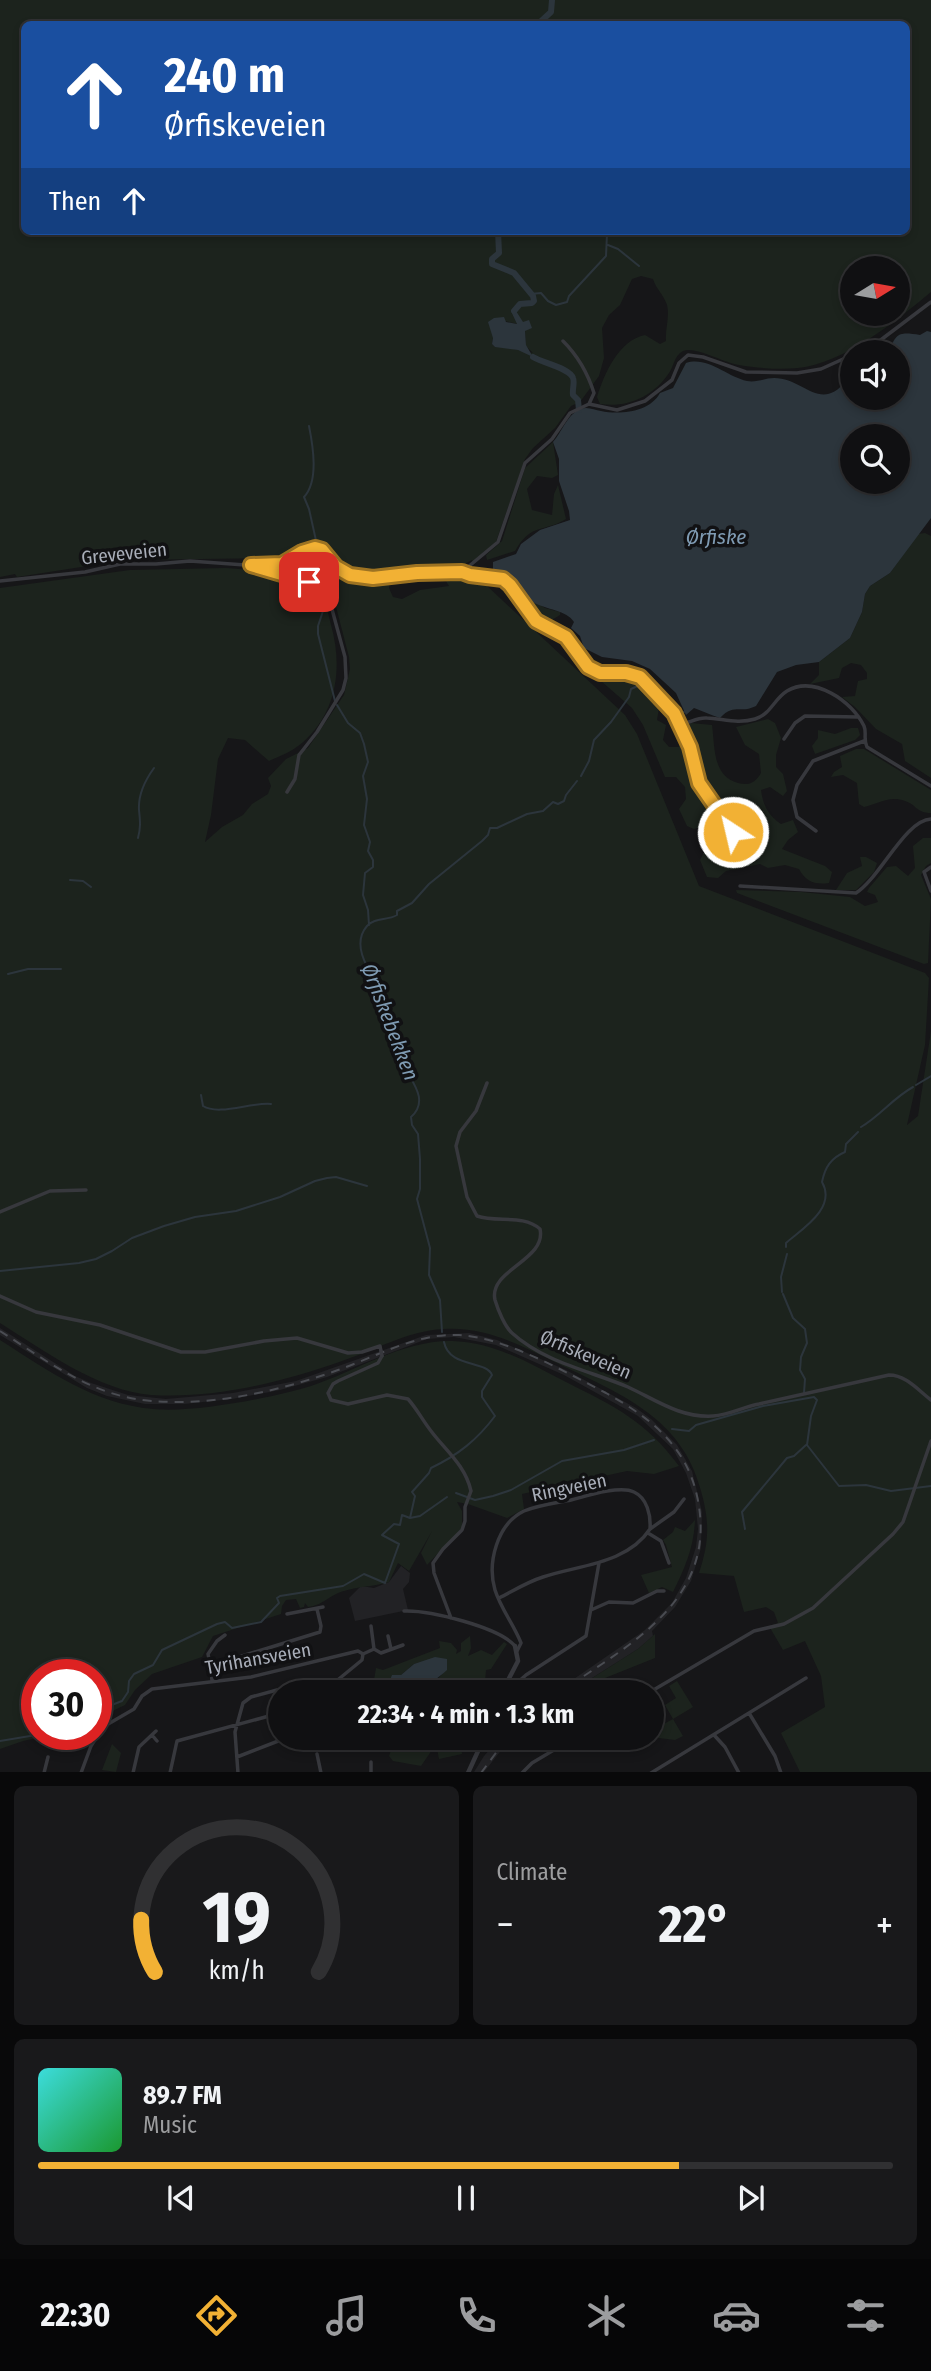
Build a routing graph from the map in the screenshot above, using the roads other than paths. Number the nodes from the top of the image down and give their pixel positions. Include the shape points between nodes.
1 (931, 302) edge
2 (881, 340) edge
3 (563, 341) dead end
4 (840, 360) edge
5 (589, 404) junction
6 (251, 565) junction
7 (462, 572) junction
8 (0, 581) edge
9 (858, 717) junction
10 (680, 722) junction
11 (784, 739) dead end
12 (864, 741) junction
13 (931, 786) edge
14 (287, 792) dead end
15 (931, 819) edge
16 (816, 831) dead end
17 (733, 832) dead end
18 (931, 867) edge
19 (740, 886) dead end
20 (931, 891) edge
21 (487, 1083) dead end
22 (86, 1189) dead end
23 (0, 1212) edge
24 (0, 1296) edge
25 (931, 1400) edge
26 (931, 1441) edge
27 (684, 1499) dead end
28 (649, 1531) junction
29 (600, 1562) junction
30 (669, 1563) dead end
31 (664, 1591) dead end
32 (499, 1598) junction
33 (323, 1606) dead end
34 (317, 1609) junction
35 (591, 1610) junction
36 (404, 1611) dead end
37 (287, 1614) dead end
38 (451, 1618) junction
39 (370, 1626) dead end
40 (225, 1635) dead end
41 (388, 1636) dead end
42 (403, 1645) dead end
43 (391, 1648) junction
44 (374, 1649) junction
45 (516, 1649) junction
46 (363, 1654) junction
47 (211, 1669) junction
48 (806, 1678) dead end
49 (338, 1680) edge
50 (508, 1680) edge
51 (520, 1680) edge
52 (212, 1681) junction
53 (664, 1684) edge
54 (268, 1692) edge
55 (749, 1713) junction
56 (268, 1716) edge
57 (236, 1725) junction
58 (714, 1735) junction
59 (157, 1741) dead end
60 (268, 1745) edge
61 (479, 1750) edge
62 (554, 1750) edge
63 (317, 1754) dead end
64 (48, 1757) dead end
65 (237, 1757) junction
66 (371, 1762) dead end
67 (44, 1772) edge
68 (81, 1772) edge
69 (133, 1772) edge
70 (170, 1772) edge
71 (238, 1772) edge
72 (321, 1772) edge
73 (371, 1772) edge
74 (468, 1772) edge
75 (523, 1772) edge
76 (653, 1772) edge
77 (738, 1772) edge
78 (781, 1772) edge

1 - 2 street
3 - 5 street via 591,385 594,394
4 - 5 street via 797,373 746,372 688,355 672,380 645,401 617,410
5 - 7 street via 569,414 552,439 525,463 498,542
6 - 7 street, Greveveien via 282,564 315,548 350,575 373,578
6 - 8 street, Greveveien via 190,561 120,564
6 - 14 street, Greveveien via 326,591 345,657 343,690 299,755 295,779
7 - 10 street via 506,581 536,621 566,637 585,664 600,673 634,675
9 - 10 street via 834,695 805,687 786,692 757,719
9 - 11 street via 806,716 794,723
9 - 12 street via 865,728
10 - 17 street via 699,783
12 - 13 street
12 - 16 street via 813,761 797,785 793,800 797,817
15 - 19 street via 916,825 856,892
18 - 20 street via 924,876
21 - 25 street, Ørfiskeveien via 476,1111 457,1139 470,1205 477,1216 534,1223 541,1233 539,1247 496,1289 496,1304 514,1335 548,1356 698,1416 725,1415 890,1375 899,1375
22 - 23 street via 50,1191
24 - 38 street via 36,1312 100,1325 181,1352 297,1338 348,1353 380,1346 378,1363 333,1384 328,1393 331,1400 348,1404 387,1395 408,1399 470,1486 462,1531 435,1559 433,1568
26 - 53 street via 903,1522 893,1534 808,1610 754,1631
27 - 28 street
28 - 29 street via 618,1555
28 - 30 street, Ringveien via 662,1541
28 - 32 street, Ringveien via 646,1504 627,1490 522,1512 507,1525 495,1549 493,1576
29 - 32 street via 545,1576
29 - 35 street
31 - 35 street via 633,1603 609,1602
32 - 45 street, Ringveien via 521,1643
33 - 34 street
34 - 37 street
34 - 47 street via 320,1632 220,1662
35 - 51 street via 586,1636
36 - 38 street
38 - 45 street via 505,1638
39 - 44 street
40 - 47 street via 208,1654
41 - 43 street
42 - 43 street
43 - 44 street via 381,1653
44 - 46 street
45 - 50 street via 517,1664
46 - 49 street
46 - 52 street, Tyrihansveien via 358,1651 251,1677
47 - 52 street
48 - 55 street
52 - 68 street, Tyrihansveien via 156,1688 142,1696 134,1709 103,1727
54 - 57 street via 243,1703
55 - 58 street
55 - 78 street
56 - 57 street
57 - 65 street
57 - 70 street via 177,1741
58 - 76 street
58 - 77 street
59 - 69 street via 154,1733 139,1746
60 - 65 street
61 - 74 street
62 - 75 street
63 - 72 street
64 - 67 street
65 - 71 street
66 - 73 street

